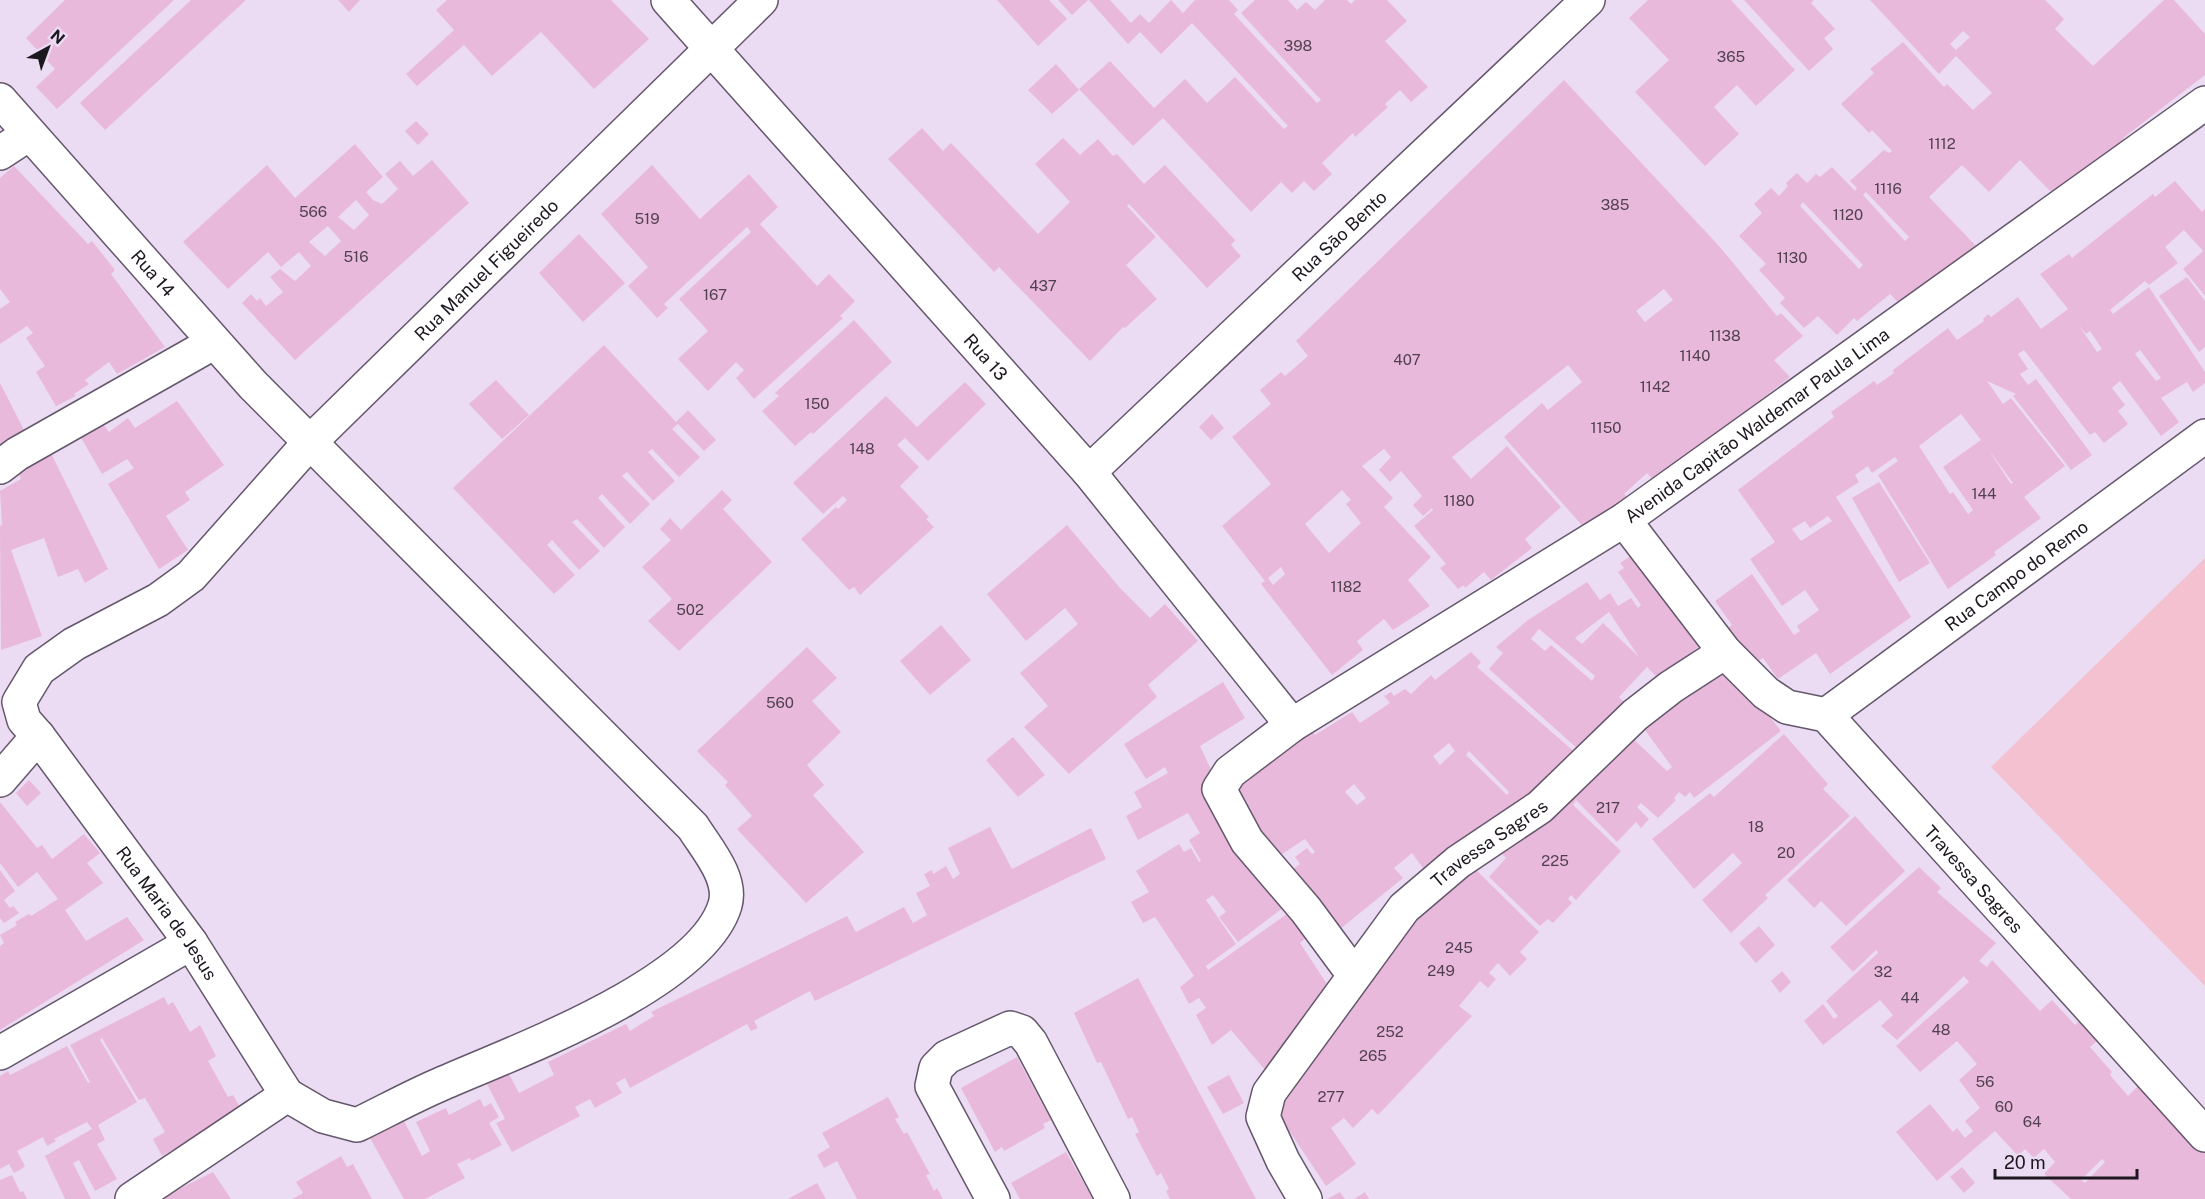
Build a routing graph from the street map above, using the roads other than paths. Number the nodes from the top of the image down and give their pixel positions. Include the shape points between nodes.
1 (668, 0) edge
2 (761, 0) edge
3 (1588, 0) edge
4 (711, 46) junction
5 (0, 100) edge
6 (2205, 103) edge
7 (29, 134) junction
8 (0, 153) edge
9 (213, 343) junction
10 (2205, 436) edge
11 (310, 442) junction
12 (0, 467) edge
13 (1089, 472) junction
14 (1624, 520) junction
15 (218, 546) joint
16 (1725, 652) junction
17 (1827, 715) junction
18 (1292, 725) junction
19 (38, 736) junction
20 (0, 780) edge
21 (191, 943) junction
22 (1354, 975) junction
23 (0, 1053) edge
24 (286, 1095) junction
25 (2205, 1135) edge
26 (132, 1199) edge
27 (993, 1199) edge
28 (1113, 1199) edge
29 (1305, 1199) edge

1 - 4 street, Rua 13
2 - 4 street, Rua Manuel Figueiredo
3 - 13 street, Rua São Bento
4 - 11 street, Rua Manuel Figueiredo
4 - 13 street, Rua 13
5 - 7 street, Rua 14
6 - 14 street, Avenida Capitão Waldemar Paula Lima
7 - 8 street
7 - 9 street, Rua 14
9 - 11 street, Rua 14
9 - 12 street
10 - 17 street, Rua Campo do Remo
11 - 15 street, Rua Manuel Figueiredo
11 - 24 street, Rua 14 via 693,827 717,865 726,888 726,903 699,945 671,970 590,1018 357,1125 323,1116
13 - 18 street, Rua 13
14 - 16 street
14 - 18 street, Avenida Capitão Waldemar Paula Lima
15 - 19 street, Rua Maria de Jesus via 191,576 158,600 74,644 39,669 18,702 24,720
16 - 17 street via 1766,693 1787,707
16 - 22 street, Travessa Sagres via 1635,715 1540,807 1458,862 1404,908
17 - 25 street, Travessa Sagres
18 - 22 street, Avenida Capitão Waldemar Paula Lima via 1230,772 1219,789 1248,841
19 - 20 street
19 - 21 street, Rua Maria de Jesus
21 - 23 street
21 - 24 street, Rua Maria de Jesus
22 - 29 street, Travessa Sagres via 1269,1093 1263,1117
24 - 26 street
27 - 28 street via 932,1086 936,1068 947,1057 1010,1028 1022,1032 1031,1043

